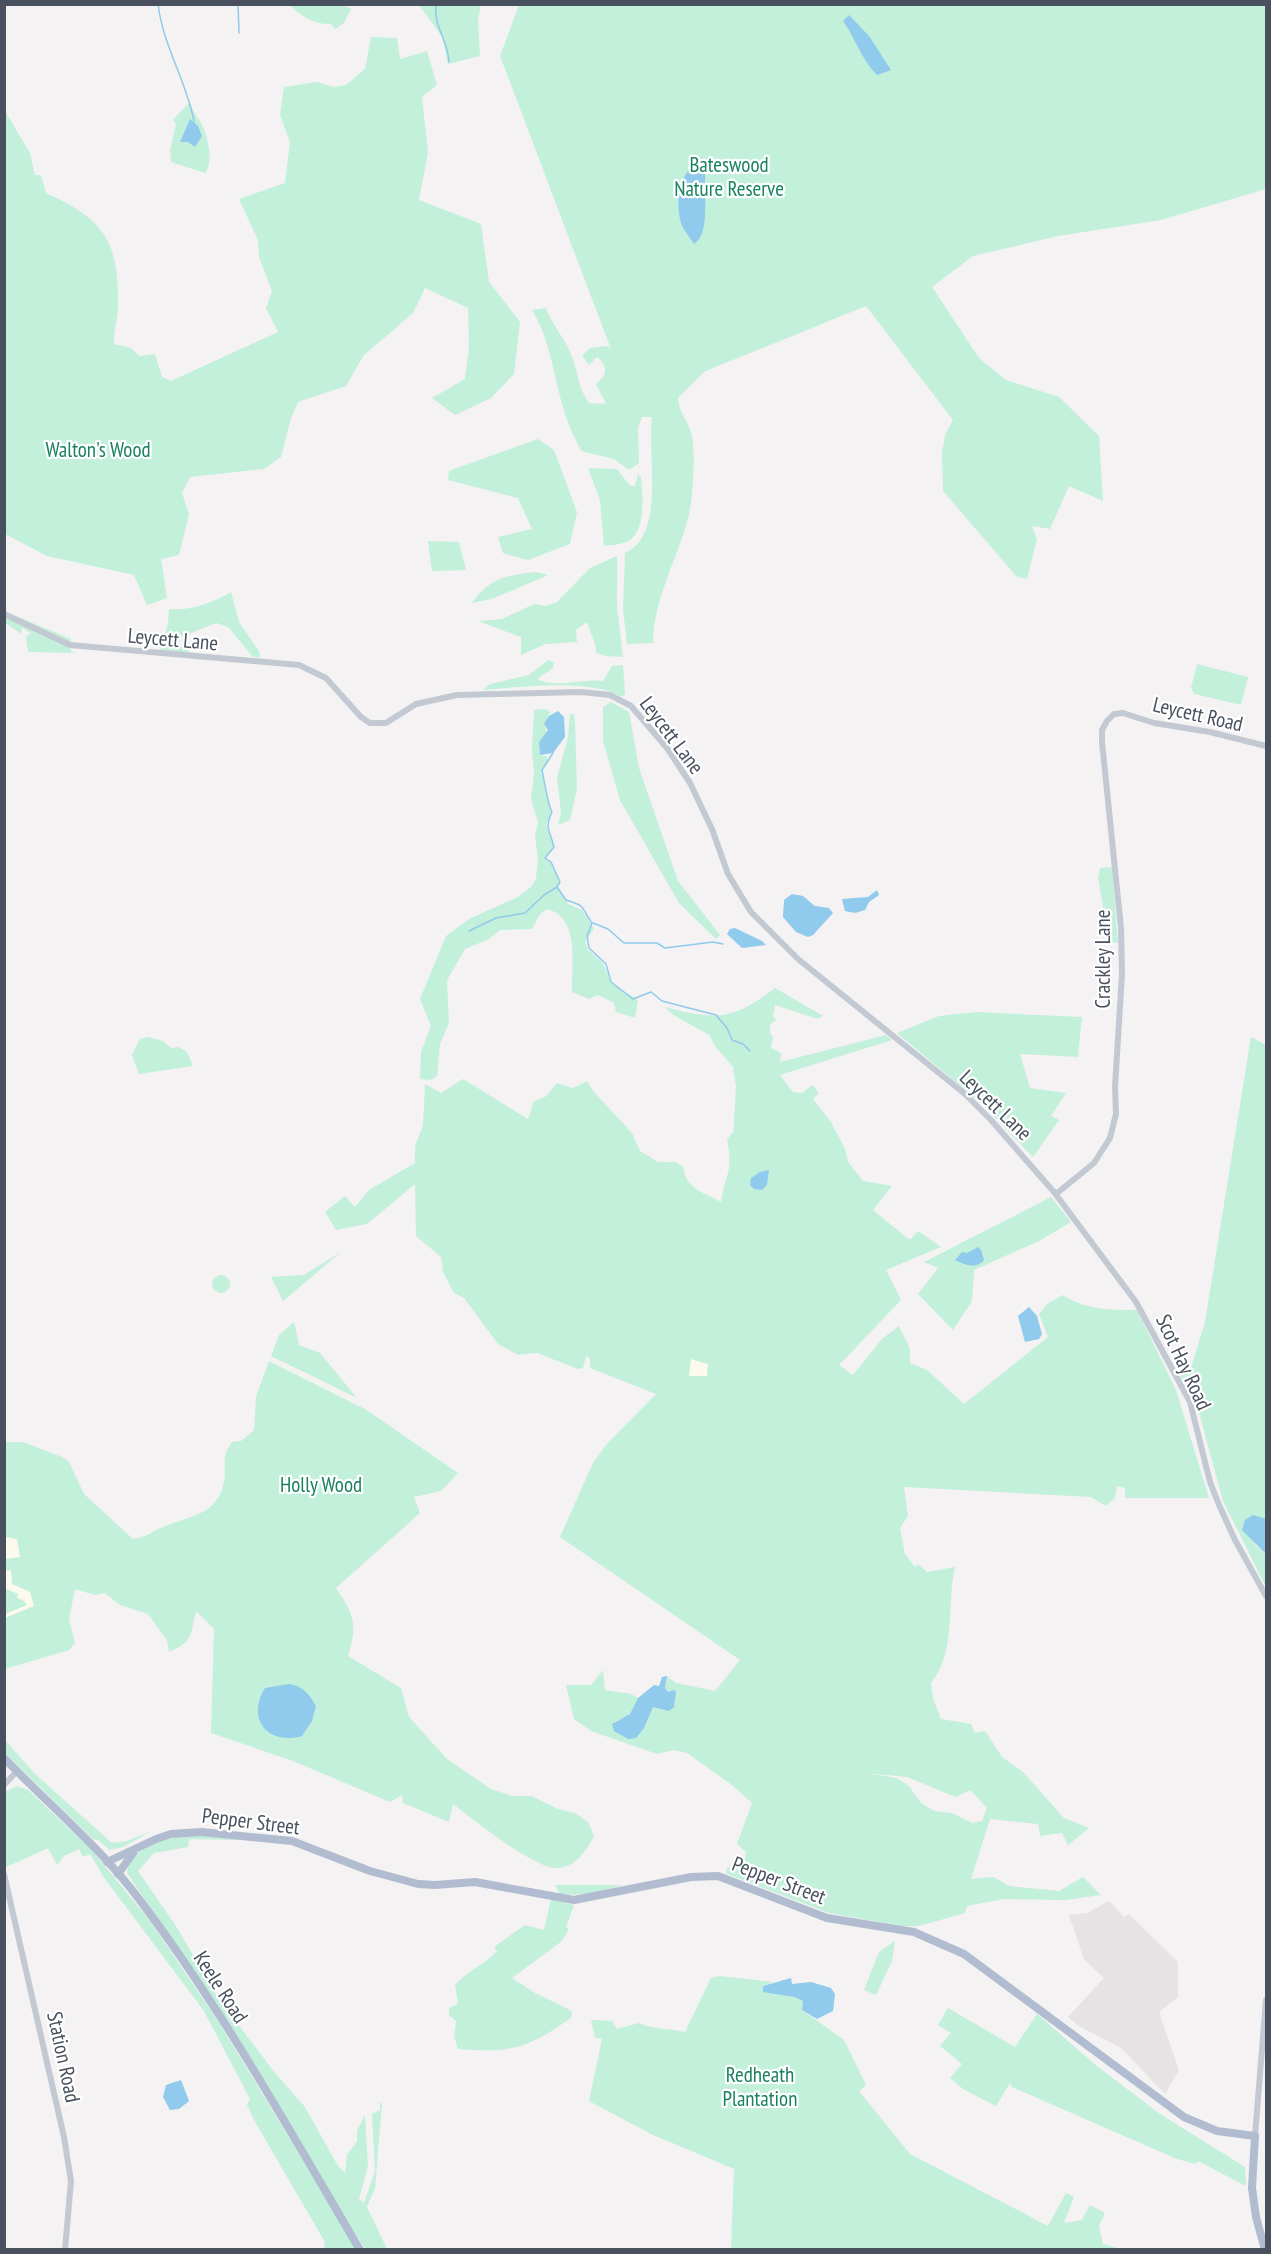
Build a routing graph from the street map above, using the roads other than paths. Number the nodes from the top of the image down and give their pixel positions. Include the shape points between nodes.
1 (4, 615) edge
2 (1123, 713) joint
3 (1266, 746) edge
4 (1055, 1193) junction
5 (1266, 1596) edge
6 (4, 1758) edge
7 (17, 1770) junction
8 (4, 1785) edge
9 (135, 1849) junction
10 (107, 1862) junction
11 (4, 1874) edge
12 (118, 1874) junction
13 (1266, 2000) edge
14 (1256, 2136) junction
15 (65, 2250) edge
16 (360, 2250) edge
17 (1265, 2250) edge

1 - 4 street, Leycett Lane via 69,645 299,665 327,678 370,723 386,723 416,704 457,695 581,692 625,700 690,783 728,874 751,912 798,959 965,1094 1017,1146
2 - 3 street, Leycett Road
2 - 4 street, Crackley Lane via 1114,714 1102,730 1122,963 1116,1114 1110,1137 1094,1163
4 - 5 street, Scot Hay Road via 1141,1309 1190,1402 1219,1505
6 - 7 main road
7 - 8 street
7 - 10 main road, Keele Road
9 - 10 main road, Pepper Street
9 - 12 main road
9 - 14 main road, Pepper Street via 171,1834 252,1835 300,1844 370,1871 418,1884 475,1882 574,1900 691,1877 718,1876 827,1918 914,1932 964,1954 1184,2117 1217,2131
10 - 12 main road, Keele Road
11 - 15 street, Station Road via 71,2181
12 - 16 main road, Keele Road via 212,2005
13 - 14 street
14 - 17 main road via 1252,2188

